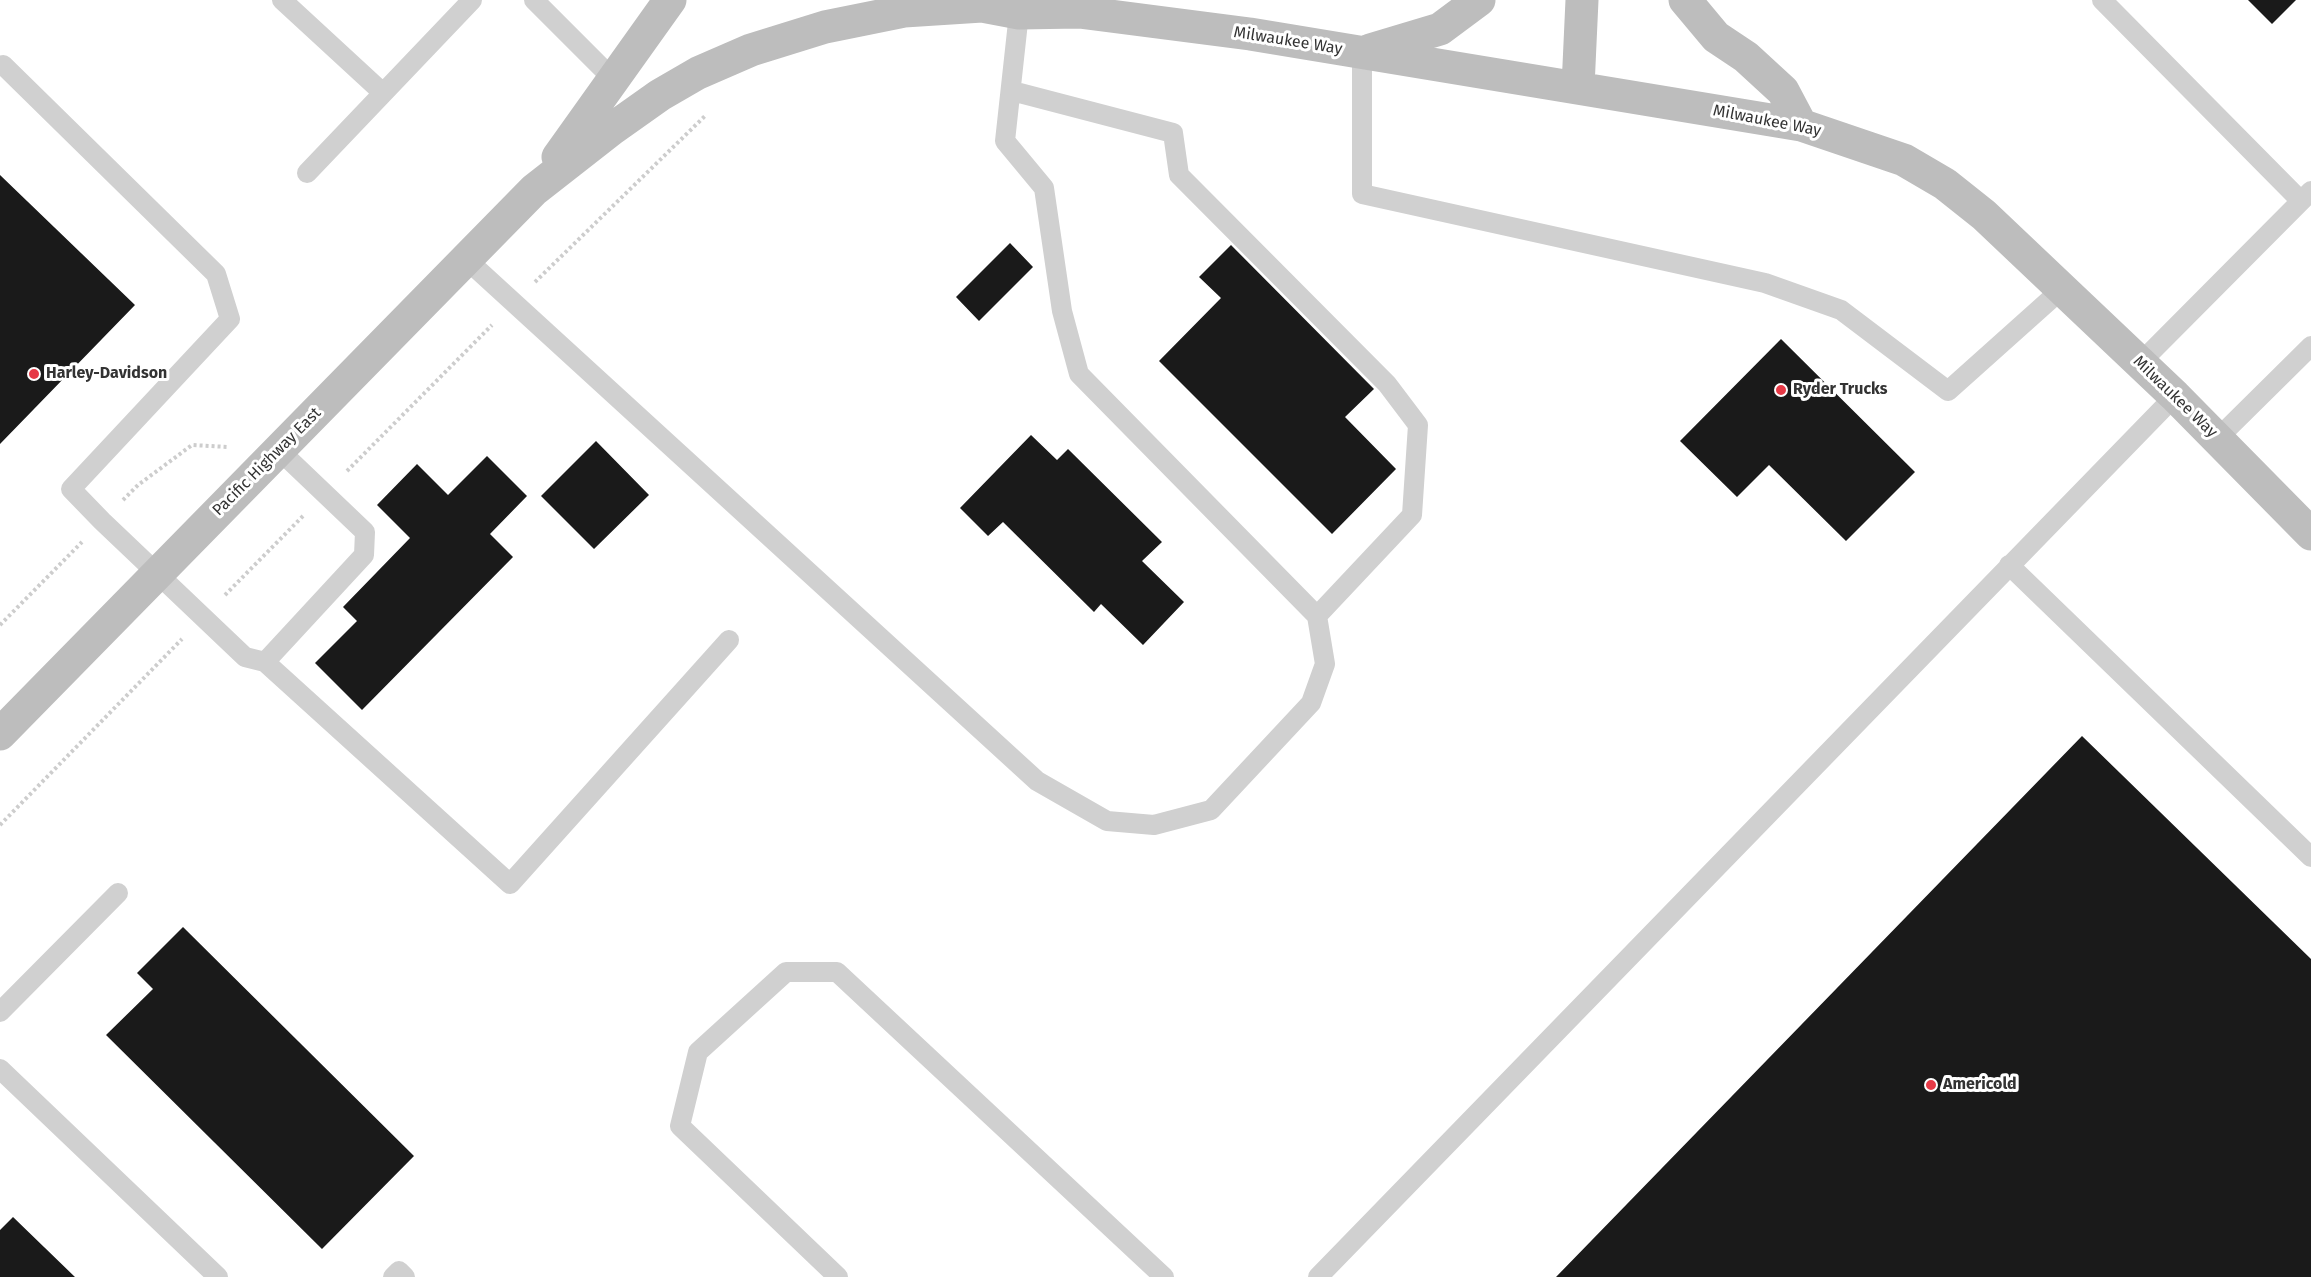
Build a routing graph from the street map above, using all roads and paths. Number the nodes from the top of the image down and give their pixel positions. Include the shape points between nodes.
1 (282, 0) edge
2 (472, 0) edge
3 (534, 0) edge
4 (670, 0) edge
5 (1479, 0) edge
6 (1582, 0) edge
7 (1685, 0) edge
8 (2103, 0) edge
9 (1019, 13) junction
10 (1362, 52) junction
11 (0, 66) edge
12 (614, 80) junction
13 (1578, 87) junction
14 (1012, 90) junction
15 (383, 93) junction
16 (709, 112) dead end
17 (1801, 125) junction
18 (307, 173) dead end
19 (534, 190) junction
20 (2306, 196) edge
21 (466, 259) junction
22 (2062, 289) junction
23 (514, 303) junction
24 (2311, 346) edge
25 (2140, 363) junction
26 (2175, 396) junction
27 (2217, 439) junction
28 (279, 450) junction
29 (324, 494) junction
30 (102, 521) junction
31 (2311, 534) edge
32 (2009, 566) junction
33 (157, 574) junction
34 (1317, 616) junction
35 (202, 618) junction
36 (0, 625) edge
37 (729, 640) dead end
38 (266, 662) junction
39 (0, 734) edge
40 (0, 825) edge
41 (2311, 857) edge
42 (118, 893) dead end
43 (0, 1012) edge
44 (0, 1069) edge
45 (218, 1277) edge
46 (393, 1277) edge
47 (405, 1277) edge
48 (838, 1277) edge
49 (1164, 1277) edge
50 (1318, 1277) edge

1 - 15 lane
2 - 15 lane
3 - 12 lane
4 - 12 street
5 - 10 street via 1440,29
6 - 13 street
7 - 17 street via 1716,37 1746,57 1783,91
8 - 20 lane
9 - 10 street, Milwaukee Way via 1079,12
9 - 14 lane
9 - 19 street, Milwaukee Way via 982,6 904,11 825,27 751,50 660,95
10 - 13 street, Milwaukee Way
10 - 22 lane via 1362,194 1765,283 1841,310 1948,391
11 - 30 lane via 216,274 230,319 71,489
12 - 19 street
13 - 17 street, Milwaukee Way
14 - 34 lane via 1005,141 1044,188 1062,311 1079,374
14 - 34 lane via 1173,133 1179,175 1387,384 1418,425 1412,514
15 - 18 lane
16 - 23 path
17 - 22 street, Milwaukee Way via 1904,160 1945,184
19 - 21 street, Pacific Highway East
20 - 25 lane
21 - 23 lane
21 - 28 street, Pacific Highway East
22 - 25 street, Milwaukee Way
23 - 29 path
23 - 34 lane via 1037,781 1107,821 1154,825 1210,810 1311,703 1325,664
24 - 27 lane
25 - 26 street, Milwaukee Way
26 - 27 street, Milwaukee Way
26 - 32 lane
27 - 31 street, Milwaukee Way
28 - 29 lane
28 - 30 path via 192,445 138,485
28 - 33 street, Pacific Highway East
29 - 35 path
29 - 38 lane via 365,532 364,555
30 - 33 lane
30 - 36 path
32 - 41 lane
32 - 50 lane
33 - 35 lane
33 - 39 street, Pacific Highway East
35 - 38 lane via 245,657
35 - 40 path
37 - 38 lane via 510,884
42 - 43 lane
44 - 45 lane
46 - 47 lane via 399,1271
48 - 49 lane via 681,1126 698,1052 786,972 837,972

